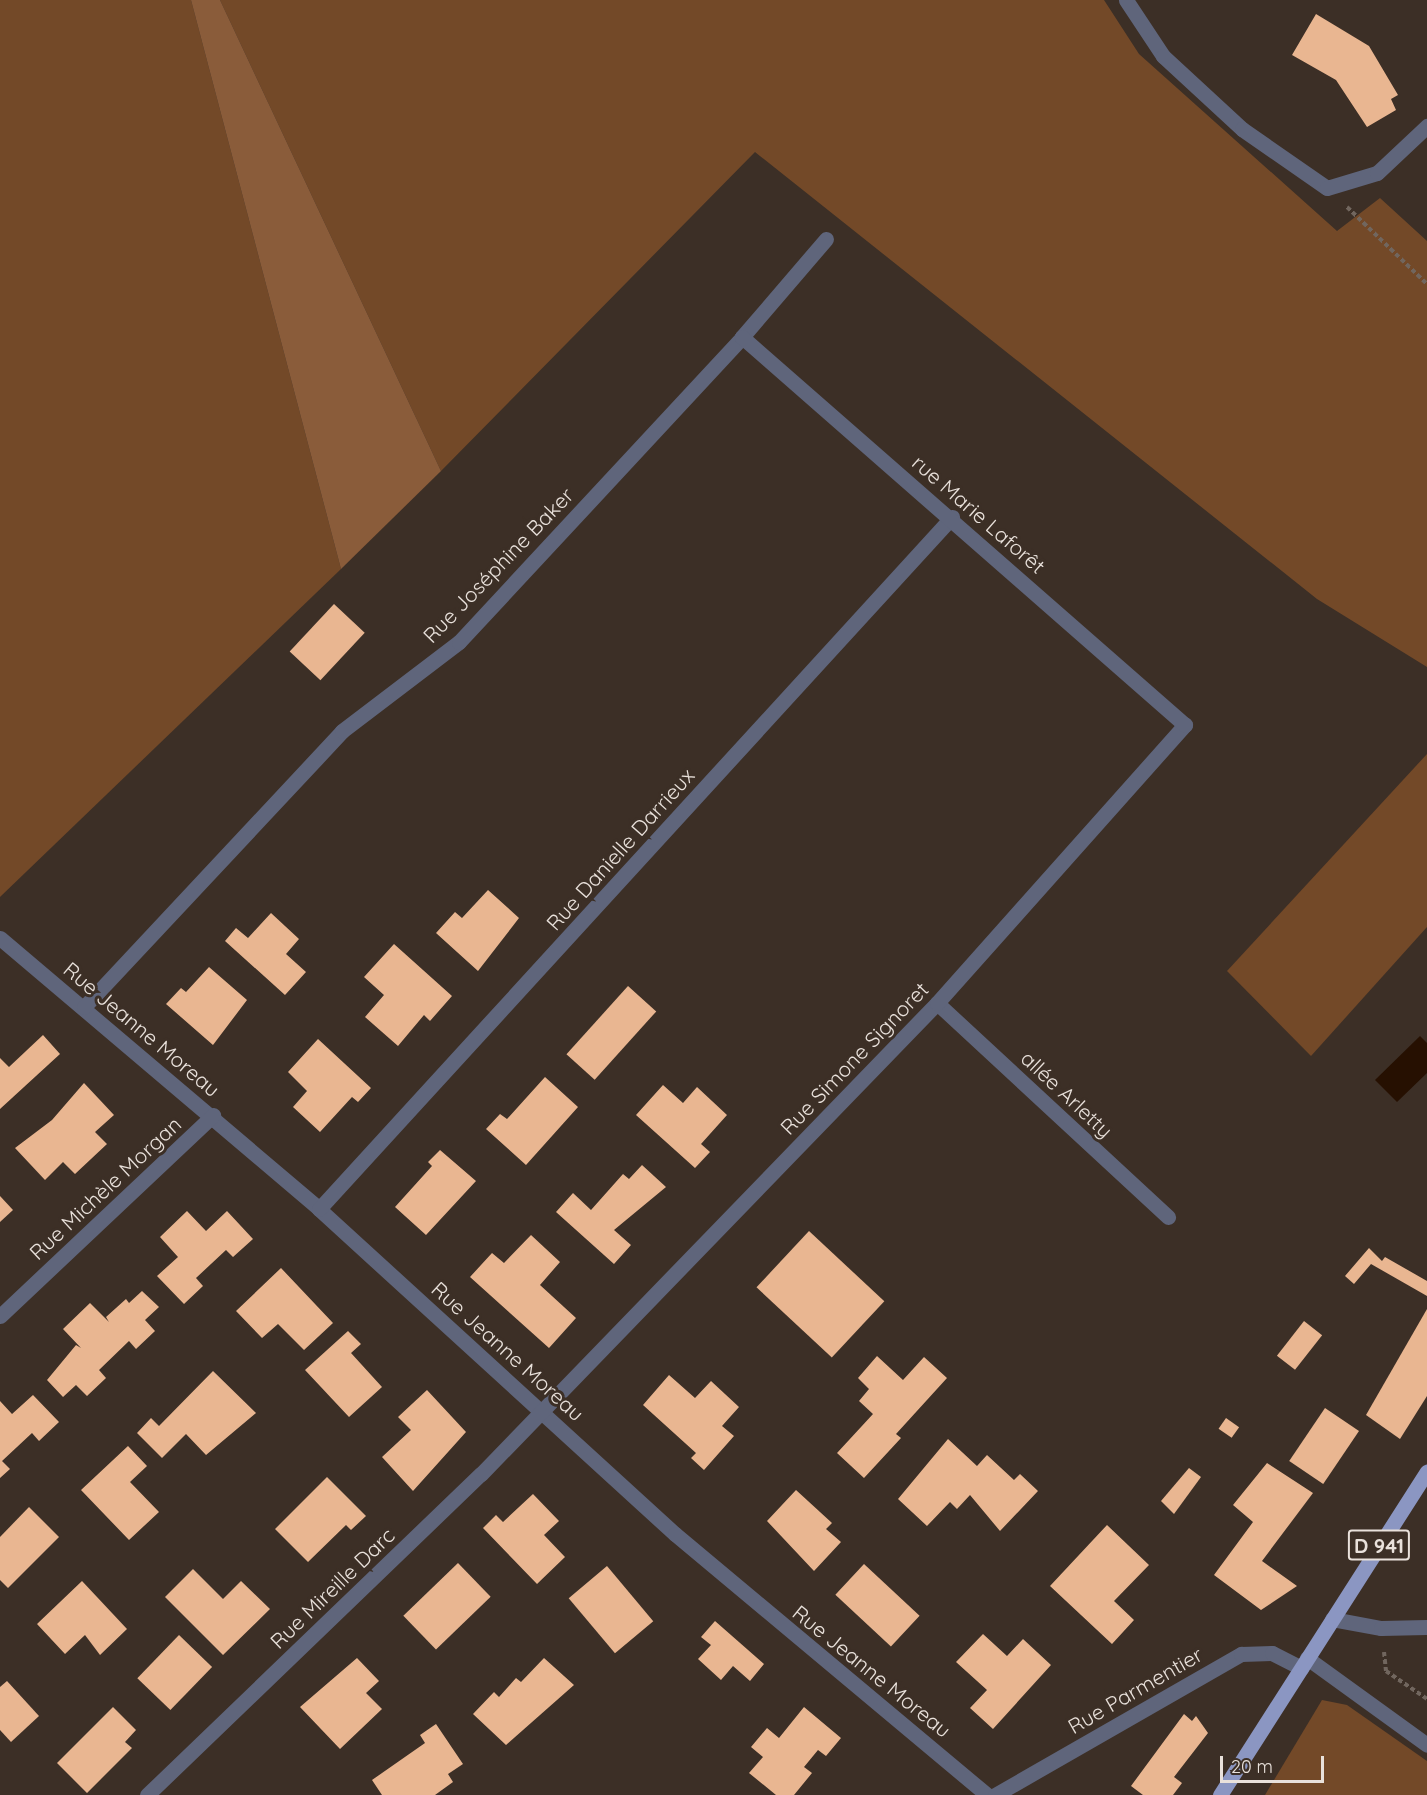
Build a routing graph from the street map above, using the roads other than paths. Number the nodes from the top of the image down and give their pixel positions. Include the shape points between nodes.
1 (1126, 0) edge
2 (1427, 126) edge
3 (826, 239) dead end
4 (742, 337) junction
5 (952, 517) junction
6 (1185, 725) joint
7 (0, 938) edge
8 (937, 1003) junction
9 (84, 1007) junction
10 (213, 1115) junction
11 (320, 1209) junction
12 (1168, 1217) dead end
13 (0, 1316) edge
14 (543, 1410) junction
15 (1427, 1471) edge
16 (1332, 1619) junction
17 (1427, 1627) edge
18 (1304, 1663) junction
19 (1427, 1745) edge
20 (147, 1795) edge
21 (987, 1795) edge
22 (995, 1795) edge
23 (1220, 1795) edge

1 - 2 street via 1163,56 1242,129 1327,188 1377,173
3 - 4 street, Rue Joséphine Baker
4 - 5 street, rue Marie Laforêt
4 - 9 street, Rue Joséphine Baker via 459,642 342,731
5 - 6 street, rue Marie Laforêt
5 - 11 street, Rue Danielle Darrieux
6 - 8 street, Rue Simone Signoret
7 - 9 street, Rue Jeanne Moreau
8 - 12 street, allée Arletty
8 - 14 street, Rue Simone Signoret
9 - 10 street, Rue Jeanne Moreau
10 - 11 street, Rue Jeanne Moreau
10 - 13 street, Rue Michèle Morgan
11 - 14 street, Rue Jeanne Moreau
14 - 20 street, Rue Mireille Darc
14 - 21 street, Rue Jeanne Moreau via 675,1534
15 - 16 main road, D 941
16 - 17 street via 1381,1628
16 - 18 main road, D 941
18 - 19 street, Rue Parmentier
18 - 22 street, Rue Parmentier via 1272,1653 1241,1654
18 - 23 main road, D 941

